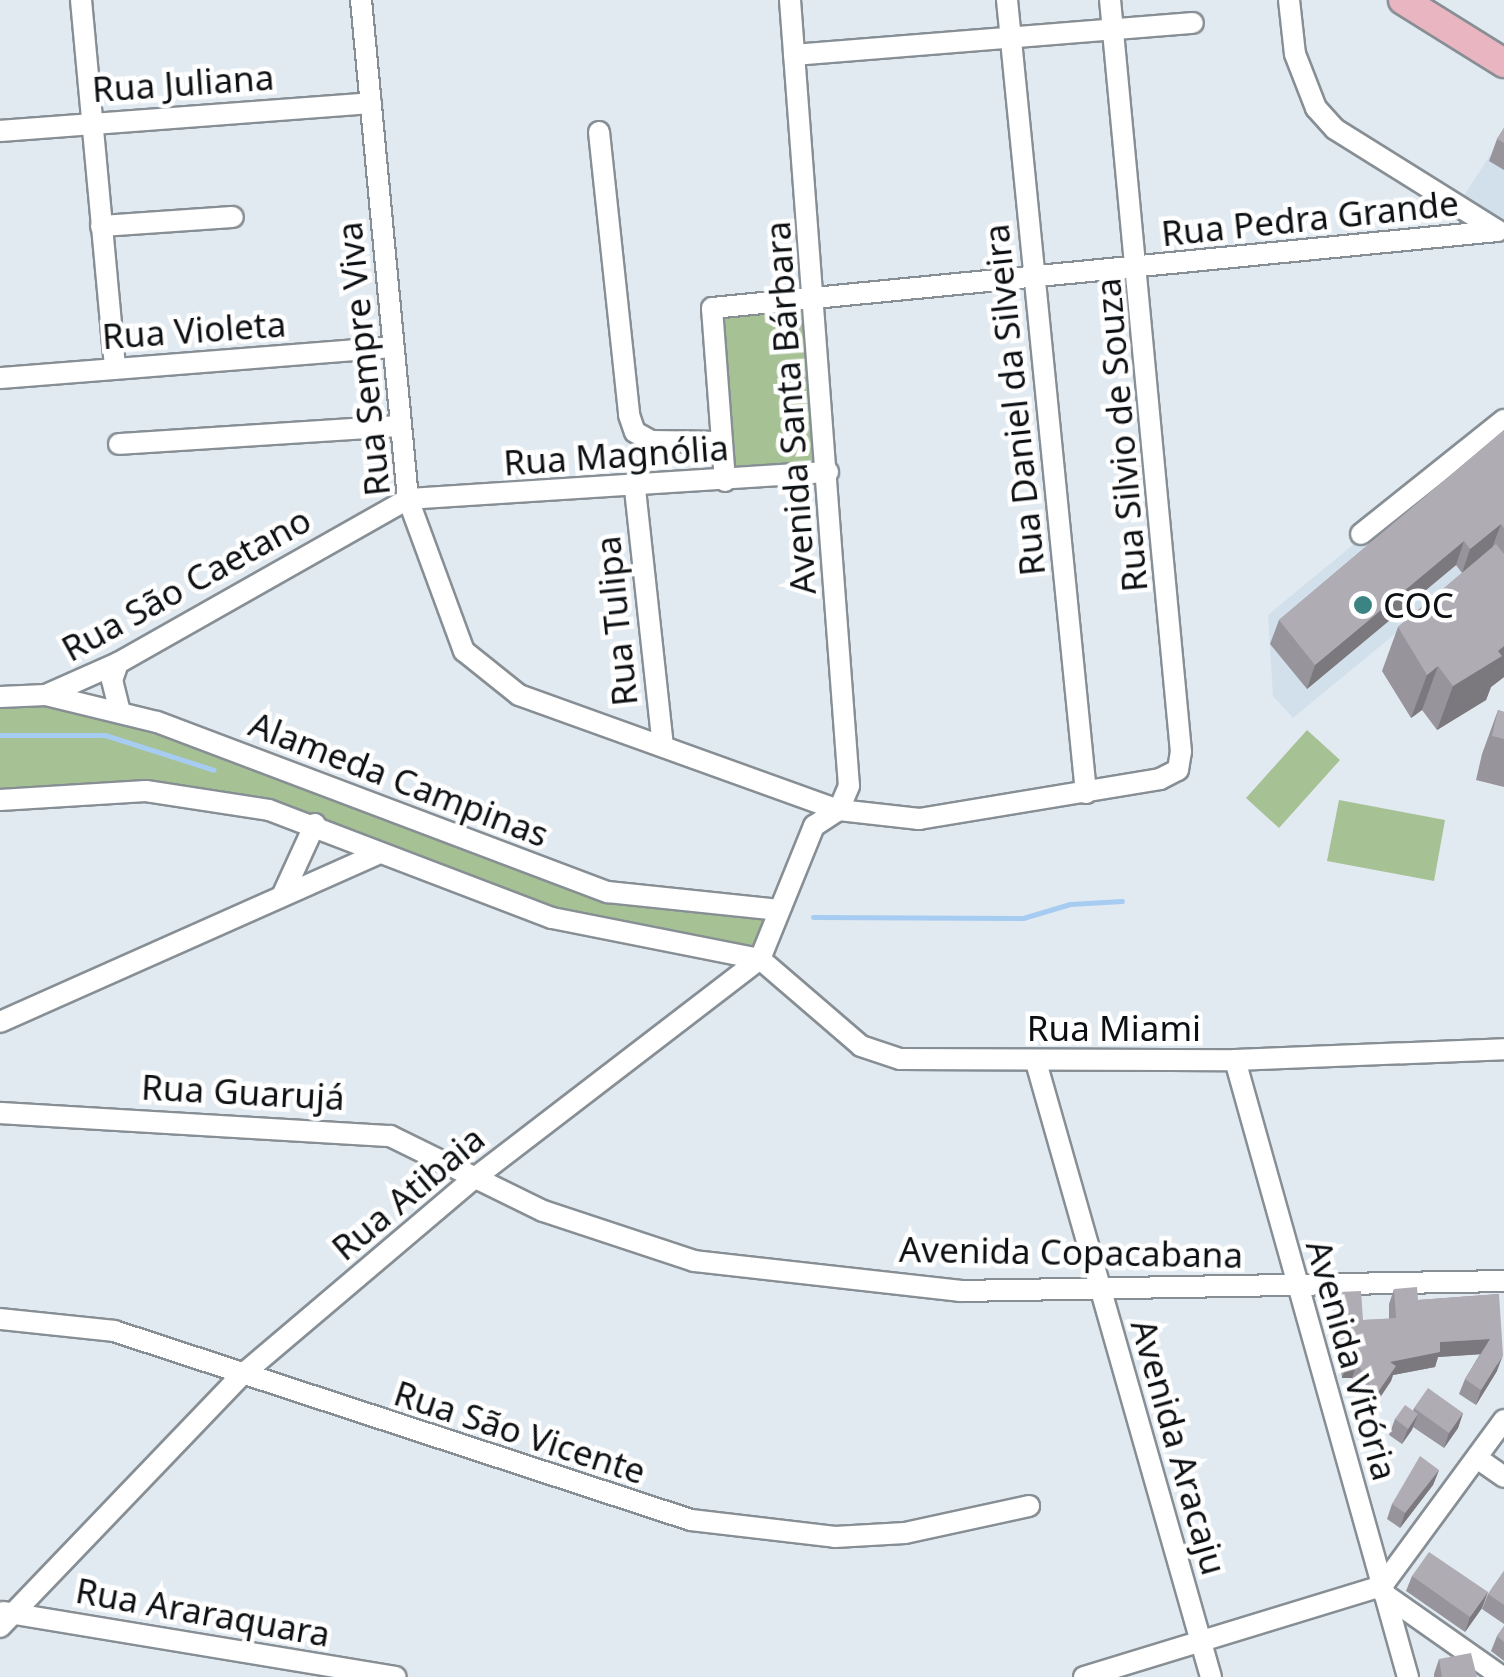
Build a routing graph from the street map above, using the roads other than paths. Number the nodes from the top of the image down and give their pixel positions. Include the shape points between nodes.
1 (81, 0) edge
2 (361, 0) edge
3 (790, 0) edge
4 (1007, 0) edge
5 (1110, 0) edge
6 (1289, 0) edge
7 (1403, 0) edge
8 (1193, 23) dead end
9 (1114, 29) junction
10 (1010, 36) junction
11 (794, 55) junction
12 (1504, 63) edge
13 (371, 103) junction
14 (91, 122) junction
15 (0, 131) edge
16 (599, 132) dead end
17 (233, 217) dead end
18 (102, 226) junction
19 (1501, 232) edge
20 (1138, 270) junction
21 (1035, 279) junction
22 (815, 299) junction
23 (392, 347) junction
24 (115, 368) junction
25 (0, 378) edge
26 (1504, 420) edge
27 (400, 426) junction
28 (722, 442) junction
29 (119, 444) dead end
30 (828, 472) junction
31 (725, 481) junction
32 (635, 489) junction
33 (408, 499) junction
34 (1361, 534) dead end
35 (118, 663) junction
36 (46, 696) junction
37 (0, 697) edge
38 (120, 711) junction
39 (663, 746) junction
40 (1086, 793) junction
41 (0, 800) edge
42 (839, 810) junction
43 (315, 824) junction
44 (375, 855) junction
45 (284, 894) junction
46 (779, 910) junction
47 (760, 959) junction
48 (0, 1022) edge
49 (1504, 1049) edge
50 (1235, 1060) junction
51 (1036, 1062) junction
52 (0, 1113) edge
53 (472, 1180) junction
54 (1504, 1280) edge
55 (1298, 1287) junction
56 (1102, 1292) junction
57 (0, 1318) edge
58 (242, 1375) junction
59 (1504, 1420) edge
60 (1477, 1458) junction
61 (1504, 1477) edge
62 (1030, 1506) dead end
63 (1383, 1590) junction
64 (4, 1617) edge
65 (1201, 1642) junction
66 (396, 1677) edge
67 (1084, 1677) edge
68 (1211, 1677) edge
69 (1408, 1677) edge
70 (1502, 1677) edge

1 - 14 street
2 - 13 street, Rua Sempre Viva
3 - 11 street, Avenida Santa Bárbara
4 - 10 street, Rua Daniel da Silveira
5 - 9 street, Rua Silvio de Souza
6 - 19 street via 1295,54 1316,108 1334,129
7 - 12 main road
8 - 9 street
9 - 10 street
9 - 20 street, Rua Silvio de Souza
10 - 11 street
10 - 21 street, Rua Daniel da Silveira
11 - 22 street, Avenida Santa Bárbara
13 - 14 street, Rua Juliana
13 - 23 street, Rua Sempre Viva
14 - 15 street, Rua Juliana
14 - 18 street
16 - 28 street via 628,415 635,432 651,441
17 - 18 street
18 - 24 street
19 - 20 street, Rua Pedra Grande
20 - 21 street, Rua Pedra Grande
20 - 40 street, Rua Silvio de Souza via 1182,752 1178,770 1160,779
21 - 22 street, Rua Pedra Grande
21 - 40 street, Rua Daniel da Silveira
22 - 28 street, Rua Pedra Grande via 712,308
22 - 30 street, Avenida Santa Bárbara
23 - 24 street, Rua Violeta
23 - 27 street, Rua Sempre Viva
24 - 25 street, Rua Violeta
26 - 34 street
27 - 29 street
27 - 33 street, Rua Sempre Viva
28 - 31 street
30 - 31 street, Rua Magnólia
30 - 42 street, Avenida Santa Bárbara via 850,786
31 - 32 street, Rua Magnólia
32 - 33 street, Rua Magnólia
32 - 39 street, Rua Tulipa
33 - 35 street, Rua São Caetano
33 - 39 street, Rua Sempre Viva via 464,650 489,677 519,695
35 - 36 street, Rua São Caetano
35 - 38 street via 112,680
36 - 37 street, Alameda Campinas
36 - 38 street, Alameda Campinas
38 - 46 street, Alameda Campinas via 608,892
39 - 42 street, Rua Sempre Viva
40 - 42 street, Rua Sempre Viva via 919,820
41 - 43 street via 146,791 231,802
42 - 46 street via 814,826
43 - 44 street
43 - 45 street
44 - 45 street
44 - 47 street via 552,918
45 - 48 street
46 - 47 street
47 - 51 street, Rua Miami via 862,1046 900,1059
47 - 53 street, Rua Atibaia
49 - 50 street, Rua Miami
50 - 51 street, Rua Miami
50 - 55 street, Avenida Vitória
51 - 56 street, Avenida Aracaju
52 - 53 street, Rua Guarujá via 346,1129 390,1136
53 - 56 street, Avenida Copacabana via 610,1236 694,1261 960,1291
53 - 58 street, Rua Atibaia
54 - 55 street, Avenida Copacabana
55 - 56 street, Avenida Copacabana
55 - 63 street, Avenida Vitória
56 - 65 street, Avenida Aracaju
57 - 58 street, Rua São Vicente via 114,1331
58 - 62 street, Rua São Vicente via 690,1520 835,1537 904,1533
58 - 64 street, Rua Atibaia
59 - 60 street
60 - 61 street
60 - 63 street
63 - 65 street
63 - 69 street, Avenida Vitória
63 - 70 street
64 - 66 street, Rua Araraquara
65 - 67 street
65 - 68 street, Avenida Aracaju

